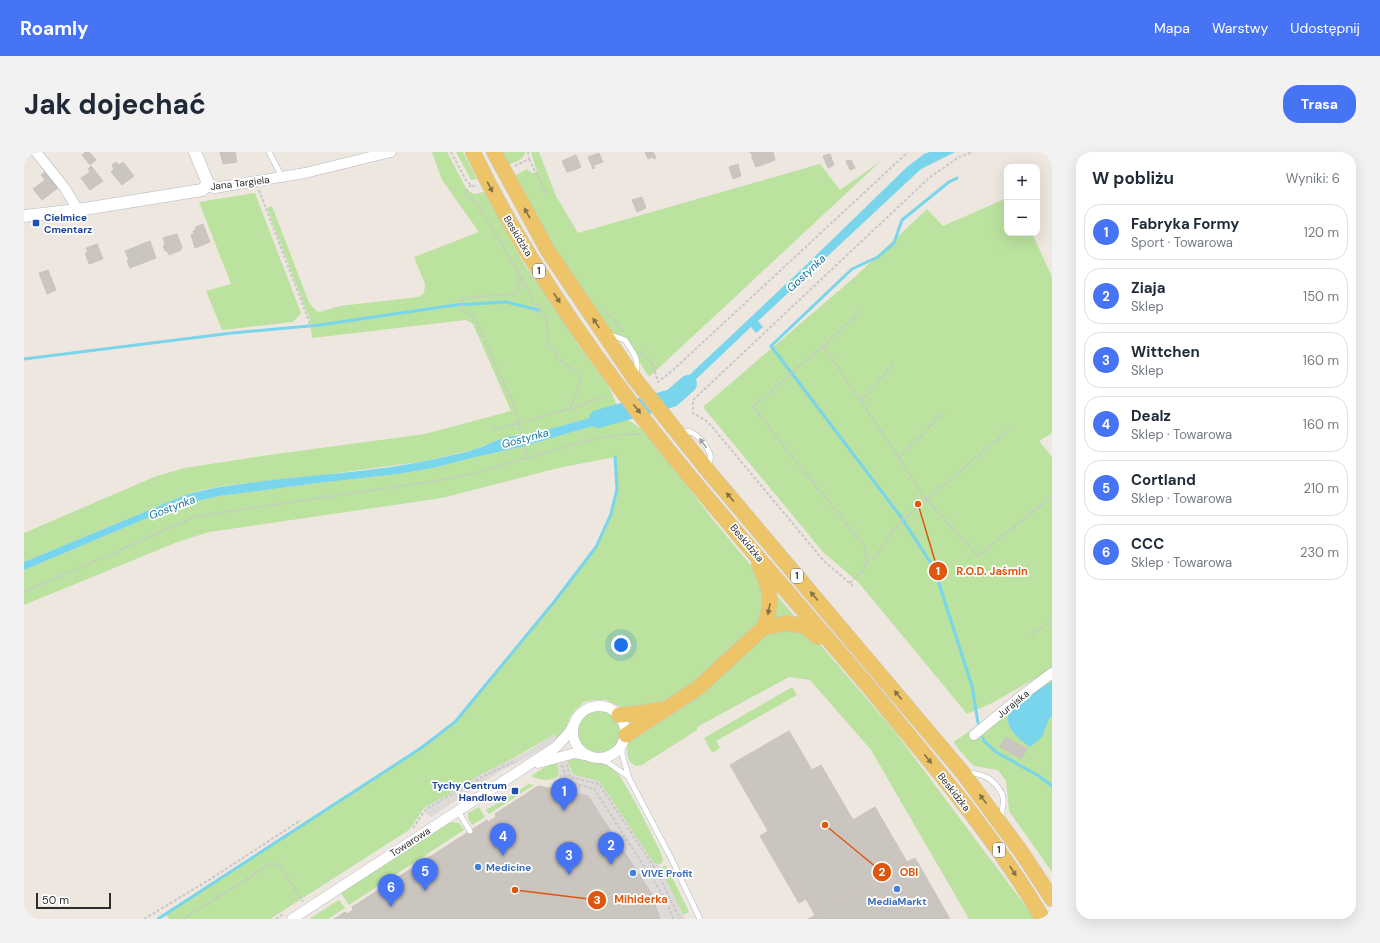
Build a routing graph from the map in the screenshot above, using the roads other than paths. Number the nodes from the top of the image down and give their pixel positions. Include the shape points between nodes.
1 (36, 152) edge
2 (195, 152) edge
3 (269, 152) edge
4 (391, 152) edge
5 (473, 152) edge
6 (494, 152) edge
7 (353, 157) edge
8 (282, 177) junction
9 (206, 186) junction
10 (78, 210) junction
11 (24, 216) edge
12 (749, 546) junction
13 (764, 628) junction
14 (839, 652) junction
15 (1052, 673) edge
16 (667, 708) junction
17 (619, 715) junction
18 (574, 724) junction
19 (974, 736) dead end
20 (624, 740) junction
21 (589, 757) junction
22 (528, 765) junction
23 (629, 778) junction
24 (458, 811) junction
25 (470, 830) dead end
26 (1022, 853) junction
27 (1052, 890) edge
28 (1052, 899) edge
29 (1040, 915) edge
30 (294, 916) edge
31 (700, 919) edge

1 - 10 street
2 - 9 street via 207,181
3 - 8 lane
4 - 7 street, Jana Targiela
5 -> 12 main road, Beskidzka / 1 via 506,216 577,328 616,383
26 -> 6 main road, Beskidzka / 1 via 963,773 709,472 634,378 548,251
7 - 8 street, Jana Targiela
8 - 9 street, Jana Targiela via 215,188
9 - 10 street, Jana Targiela via 196,192
10 - 11 street, Jana Targiela
12 -> 13 main road via 769,591 771,602
12 - 14 main road, Beskidzka / 1
13 - 14 main road via 787,623 804,626
13 - 16 main road via 707,681
14 -> 29 main road, Beskidzka / 1 via 957,794 1011,867
15 - 19 street, Jurajska
16 - 17 main road
16 - 20 main road
17 - 18 street via 608,707 592,707 581,713
17 - 20 street via 626,728
18 - 21 street via 574,742
18 - 22 street, Towarowa via 559,745
20 - 21 street via 618,752 611,756 602,759
20 - 23 lane, Towarowa via 622,754
21 - 22 street, Towarowa via 575,753
21 - 23 lane, Towarowa via 607,762
22 - 24 street, Towarowa
23 - 31 lane, Towarowa
24 - 25 lane
24 - 30 street, Towarowa via 305,906
26 - 27 main road
26 - 28 main road, Beskidzka / 1

